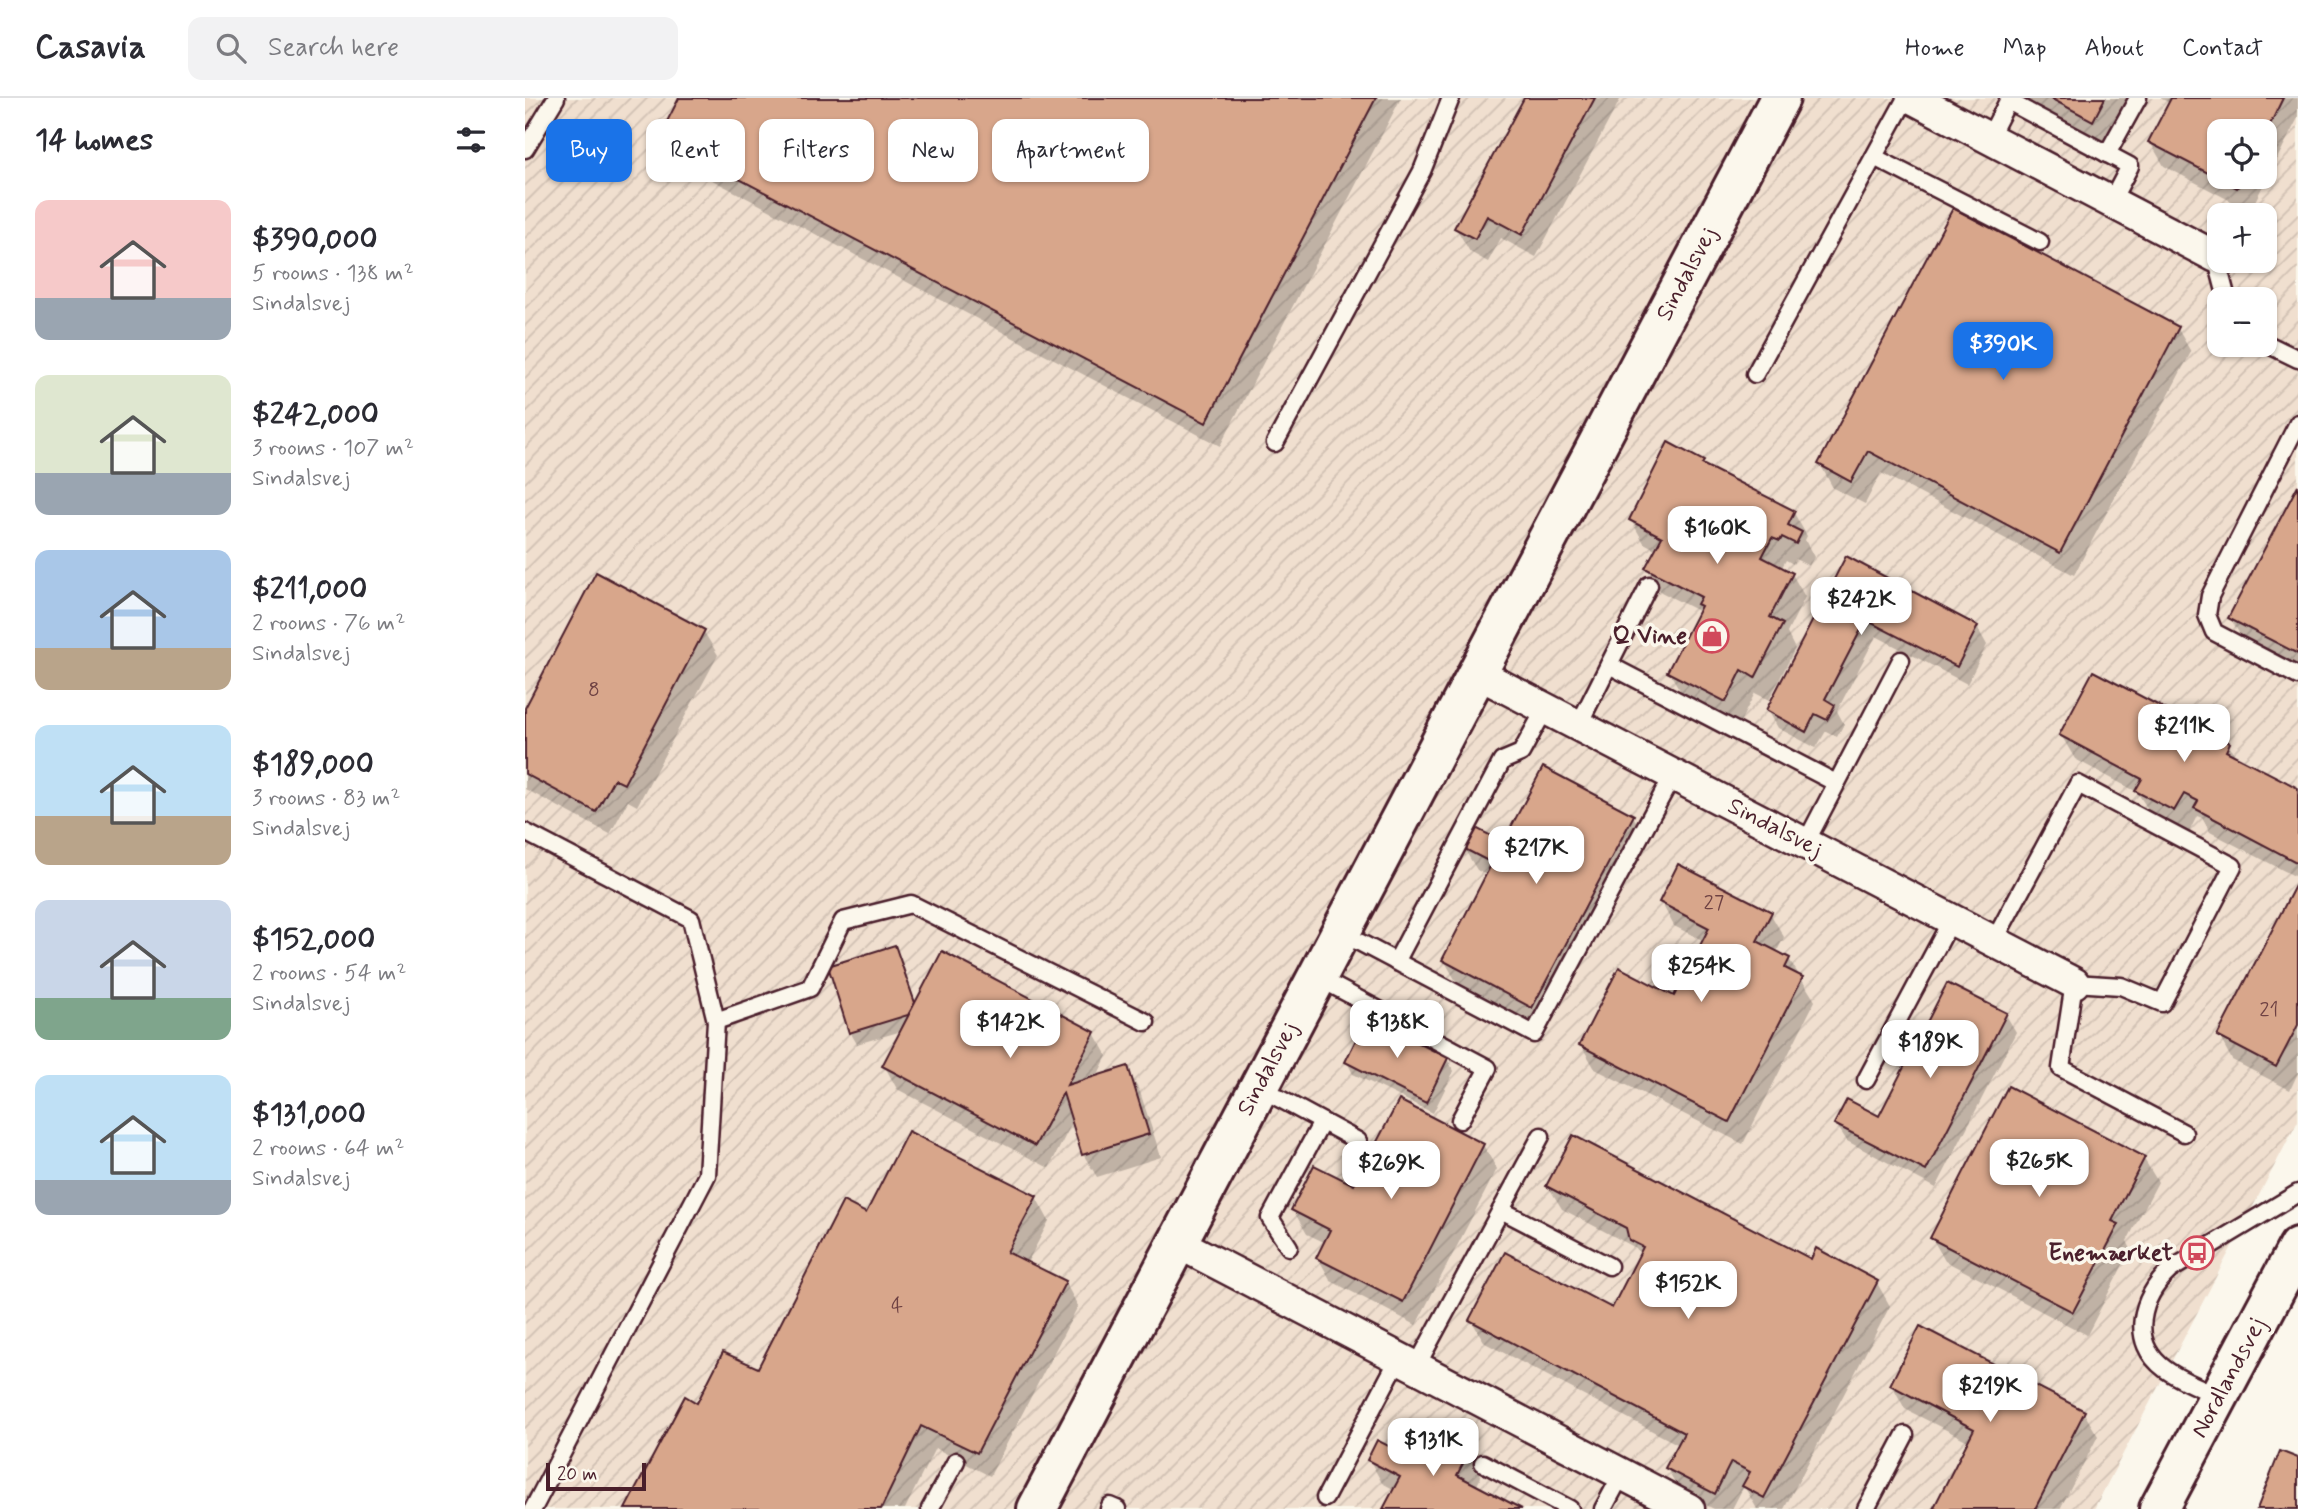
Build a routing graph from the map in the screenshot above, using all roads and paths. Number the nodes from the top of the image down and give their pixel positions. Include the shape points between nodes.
1 (556, 98) edge
2 (1451, 98) edge
3 (1780, 98) edge
4 (1906, 98) edge
5 (1912, 98) edge
6 (2138, 98) edge
7 (1989, 138) junction
8 (525, 149) edge
9 (2108, 154) junction
10 (1874, 157) junction
11 (2111, 202) junction
12 (2040, 242) dead end
13 (2207, 252) edge
14 (2277, 348) edge
15 (2298, 359) edge
16 (1755, 374) dead end
17 (2298, 423) edge
18 (1275, 443) dead end
19 (1649, 585) dead end
20 (1901, 660) dead end
21 (1609, 665) junction
22 (1477, 673) junction
23 (2298, 676) edge
24 (1545, 709) junction
25 (1578, 726) junction
26 (1673, 775) junction
27 (1836, 783) junction
28 (525, 832) edge
29 (1805, 844) junction
30 (1952, 919) junction
31 (1340, 932) junction
32 (1994, 941) junction
33 (1397, 962) junction
34 (1317, 976) junction
35 (2074, 983) junction
36 (716, 1021) junction
37 (1146, 1022) dead end
38 (1866, 1080) dead end
39 (1258, 1087) junction
40 (1460, 1120) dead end
41 (1322, 1122) junction
42 (2184, 1133) dead end
43 (1541, 1136) dead end
44 (1358, 1141) dead end
45 (2298, 1193) edge
46 (1501, 1210) junction
47 (1176, 1242) junction
48 (1289, 1247) dead end
49 (2298, 1247) edge
50 (1609, 1266) dead end
51 (1407, 1362) junction
52 (2219, 1396) junction
53 (1905, 1435) dead end
54 (956, 1461) dead end
55 (1483, 1463) dead end
56 (1622, 1474) junction
57 (1325, 1498) dead end
58 (533, 1509) edge
59 (930, 1509) edge
60 (1037, 1509) edge
61 (1109, 1509) edge
62 (1117, 1509) edge
63 (1570, 1509) edge
64 (1603, 1509) edge
65 (1689, 1509) edge
66 (1866, 1509) edge
67 (2159, 1509) edge

1 - 8 lane
2 - 18 lane via 1422,171
3 - 22 street, Sindalsvej
4 - 10 lane
5 - 7 street
6 - 9 lane
7 - 9 lane via 2008,102
7 - 11 street
9 - 11 lane via 2130,166
10 - 12 lane
10 - 16 lane
11 - 13 street
14 - 15 lane
17 - 23 lane via 2210,596 2207,615 2214,632
19 - 21 lane
20 - 27 lane
21 - 25 lane
21 - 27 lane
22 - 24 street, Sindalsvej
22 - 31 street, Sindalsvej
24 - 25 street, Sindalsvej
24 - 33 lane via 1521,754 1502,761
25 - 26 street, Sindalsvej
26 - 29 street, Sindalsvej
26 - 33 lane via 1534,1034
27 - 29 lane
28 - 36 lane via 691,919
29 - 30 street, Sindalsvej
30 - 32 street, Sindalsvej
30 - 38 lane
31 - 33 lane
31 - 34 street, Sindalsvej
32 - 35 street, Sindalsvej
32 - 35 lane via 2078,784 2233,866 2162,1003 2121,986
34 - 39 street, Sindalsvej
34 - 40 lane via 1488,1068
35 - 42 lane via 2061,1068
36 - 37 lane via 810,988 843,921 912,904
36 - 58 lane via 707,1175
39 - 41 lane
39 - 47 street, Sindalsvej
41 - 44 lane
41 - 48 lane via 1270,1218
43 - 46 lane
45 - 52 lane via 2169,1270 2144,1305 2141,1334 2152,1356 2163,1368
46 - 50 lane
46 - 51 lane
47 - 51 street
47 - 60 street, Sindalsvej
49 - 52 street, Nordlandsvej
51 - 56 street
51 - 57 lane
52 - 67 street, Nordlandsvej
53 - 66 lane
54 - 59 lane
55 - 63 lane
56 - 64 lane
56 - 65 street
61 - 62 lane

